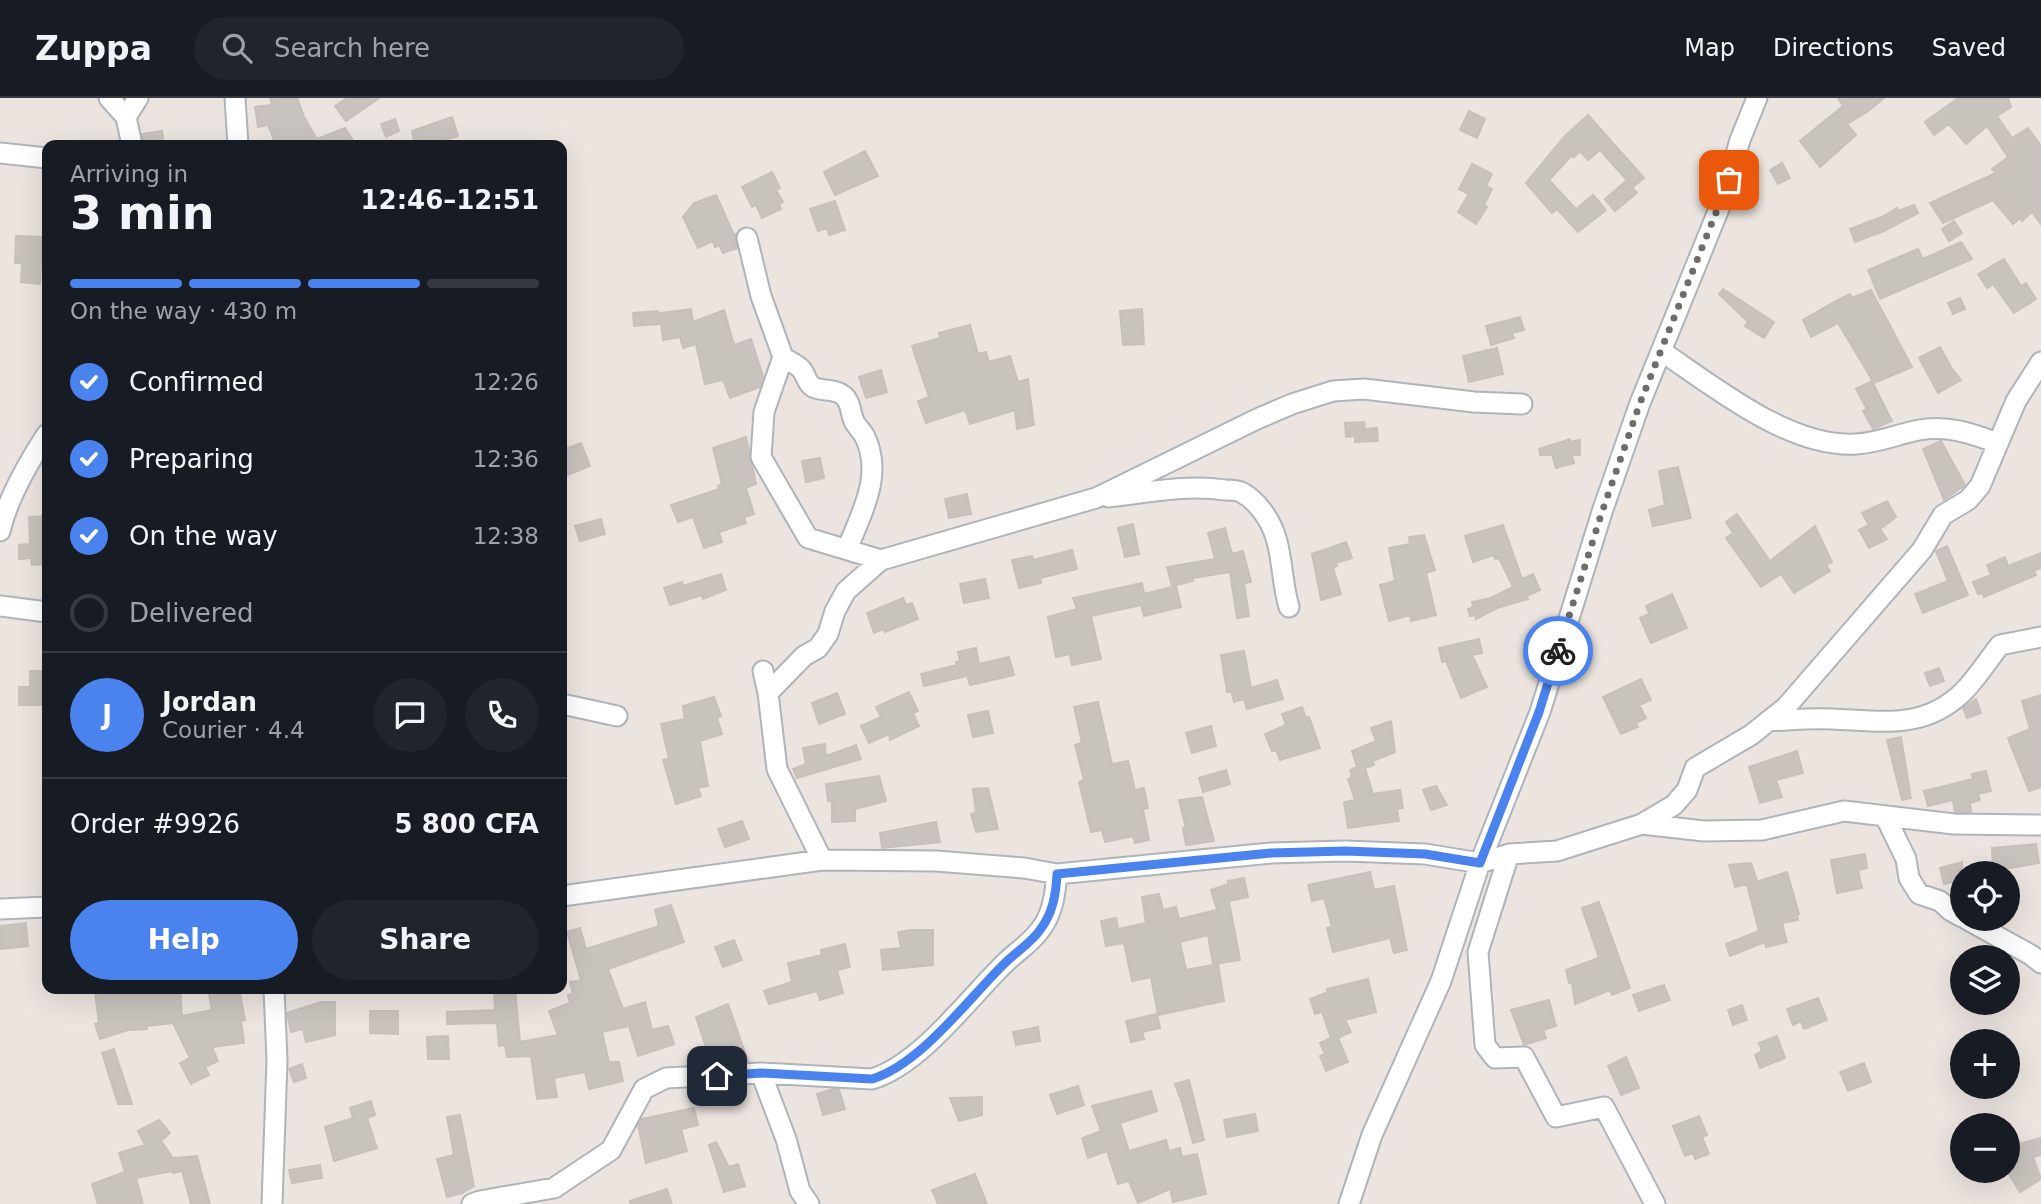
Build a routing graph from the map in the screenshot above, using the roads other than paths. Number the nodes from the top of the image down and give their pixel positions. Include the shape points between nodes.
1 (109, 98) edge
2 (138, 98) edge
3 (235, 98) edge
4 (1757, 98) edge
5 (126, 117) junction
6 (131, 140) edge
7 (239, 140) edge
8 (0, 153) edge
9 (42, 157) edge
10 (747, 238) dead end
11 (1661, 351) junction
12 (783, 357) junction
13 (2041, 362) edge
14 (1522, 404) dead end
15 (42, 442) edge
16 (1997, 443) junction
17 (1096, 498) junction
18 (0, 531) edge
19 (846, 549) junction
20 (881, 560) junction
21 (0, 606) edge
22 (1289, 607) dead end
23 (42, 610) edge
24 (2041, 637) edge
25 (763, 671) dead end
26 (768, 693) junction
27 (567, 705) edge
28 (617, 716) dead end
29 (1767, 721) junction
30 (1886, 818) junction
31 (1642, 824) junction
32 (2039, 824) edge
33 (1509, 854) junction
34 (822, 860) junction
35 (1480, 863) junction
36 (1057, 874) junction
37 (567, 895) edge
38 (42, 907) edge
39 (0, 909) edge
40 (1950, 910) edge
41 (1988, 931) edge
42 (2041, 963) edge
43 (274, 994) edge
44 (761, 1073) junction
45 (272, 1204) edge
46 (472, 1204) edge
47 (809, 1204) edge
48 (1349, 1204) edge
49 (1655, 1204) edge

1 - 5 street
2 - 5 street
3 - 7 street
4 - 11 street via 1723,199
5 - 6 street
8 - 9 street
10 - 12 street
11 - 16 street via 1770,421 1823,442 1856,444 1938,428 1966,431
11 - 35 street via 1606,500 1539,712
12 - 19 street via 764,412 761,457 808,538
12 - 19 street via 802,369 814,387 844,396 864,435 873,478
13 - 16 street via 2025,384
14 - 17 street via 1364,389 1333,391 1257,419
15 - 18 street via 5,512
16 - 29 street via 1980,486 1943,516 1898,578 1786,708
17 - 20 street
17 - 22 street via 1167,489 1240,492 1257,505 1276,538
19 - 20 street
20 - 26 street via 846,591 818,648
21 - 23 street
24 - 29 street via 2000,645 1963,692 1936,712 1910,721
25 - 26 street
26 - 34 street via 777,769
27 - 28 street
29 - 31 street via 1695,768 1687,790 1674,805
30 - 31 street via 1844,811 1762,830 1703,831
30 - 32 street
30 - 40 street via 1919,894
31 - 33 street via 1557,851
33 - 35 street
33 - 49 street via 1478,952 1485,1045 1495,1058 1524,1057 1556,1117 1604,1107
34 - 36 street via 936,861
34 - 37 street
35 - 36 street via 1425,854 1345,851 1271,853
35 - 48 street via 1441,982 1372,1135
36 - 44 street via 1055,902 1040,930 942,1029 888,1074 872,1079
38 - 39 street
41 - 42 street
43 - 45 street
44 - 46 street via 666,1079 644,1090 611,1150 554,1188
44 - 47 street via 800,1191

